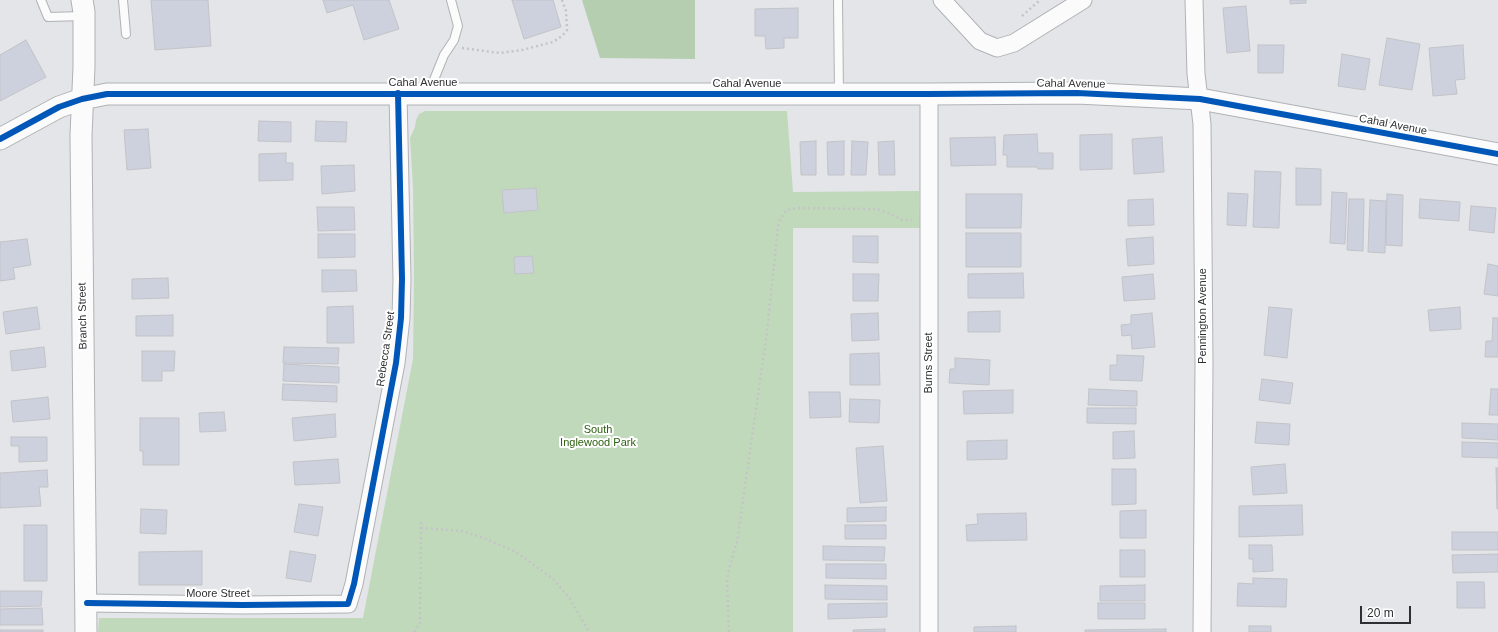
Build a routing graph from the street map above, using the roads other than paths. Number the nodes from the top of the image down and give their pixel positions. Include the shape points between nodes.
1 (41, 0) edge
2 (123, 0) edge
3 (451, 0) edge
4 (838, 0) edge
5 (942, 0) edge
6 (1082, 0) edge
7 (1194, 0) edge
8 (83, 8) edge
9 (126, 34) dead end
10 (398, 93) junction
11 (432, 93) junction
12 (838, 94) junction
13 (929, 94) junction
14 (82, 99) junction
15 (1200, 99) junction
16 (0, 138) edge
17 (1498, 154) edge
18 (87, 603) junction
19 (348, 604) joint
20 (86, 632) edge
21 (929, 632) edge
22 (1202, 632) edge

1 - 8 lane via 48,16
2 - 9 lane
3 - 11 lane via 458,26 454,40 444,54 433,82
4 - 12 lane
5 - 6 street via 980,41 997,48 1014,43
7 - 15 street, Pennington Avenue via 1196,74
8 - 14 street, Branch Street
10 - 11 street, Cahal Avenue
10 - 14 street, Cahal Avenue via 107,94
10 - 19 street, Rebecca Street via 402,318 396,363
11 - 12 street, Cahal Avenue
12 - 13 street, Cahal Avenue
13 - 15 street, Cahal Avenue via 1077,93
13 - 21 street, Burns Street
14 - 16 street, Cahal Avenue via 59,107
14 - 18 street, Branch Street
15 - 17 street, Cahal Avenue
15 - 22 street, Pennington Avenue via 1204,364
18 - 19 street, Moore Street
18 - 20 street, Branch Street

